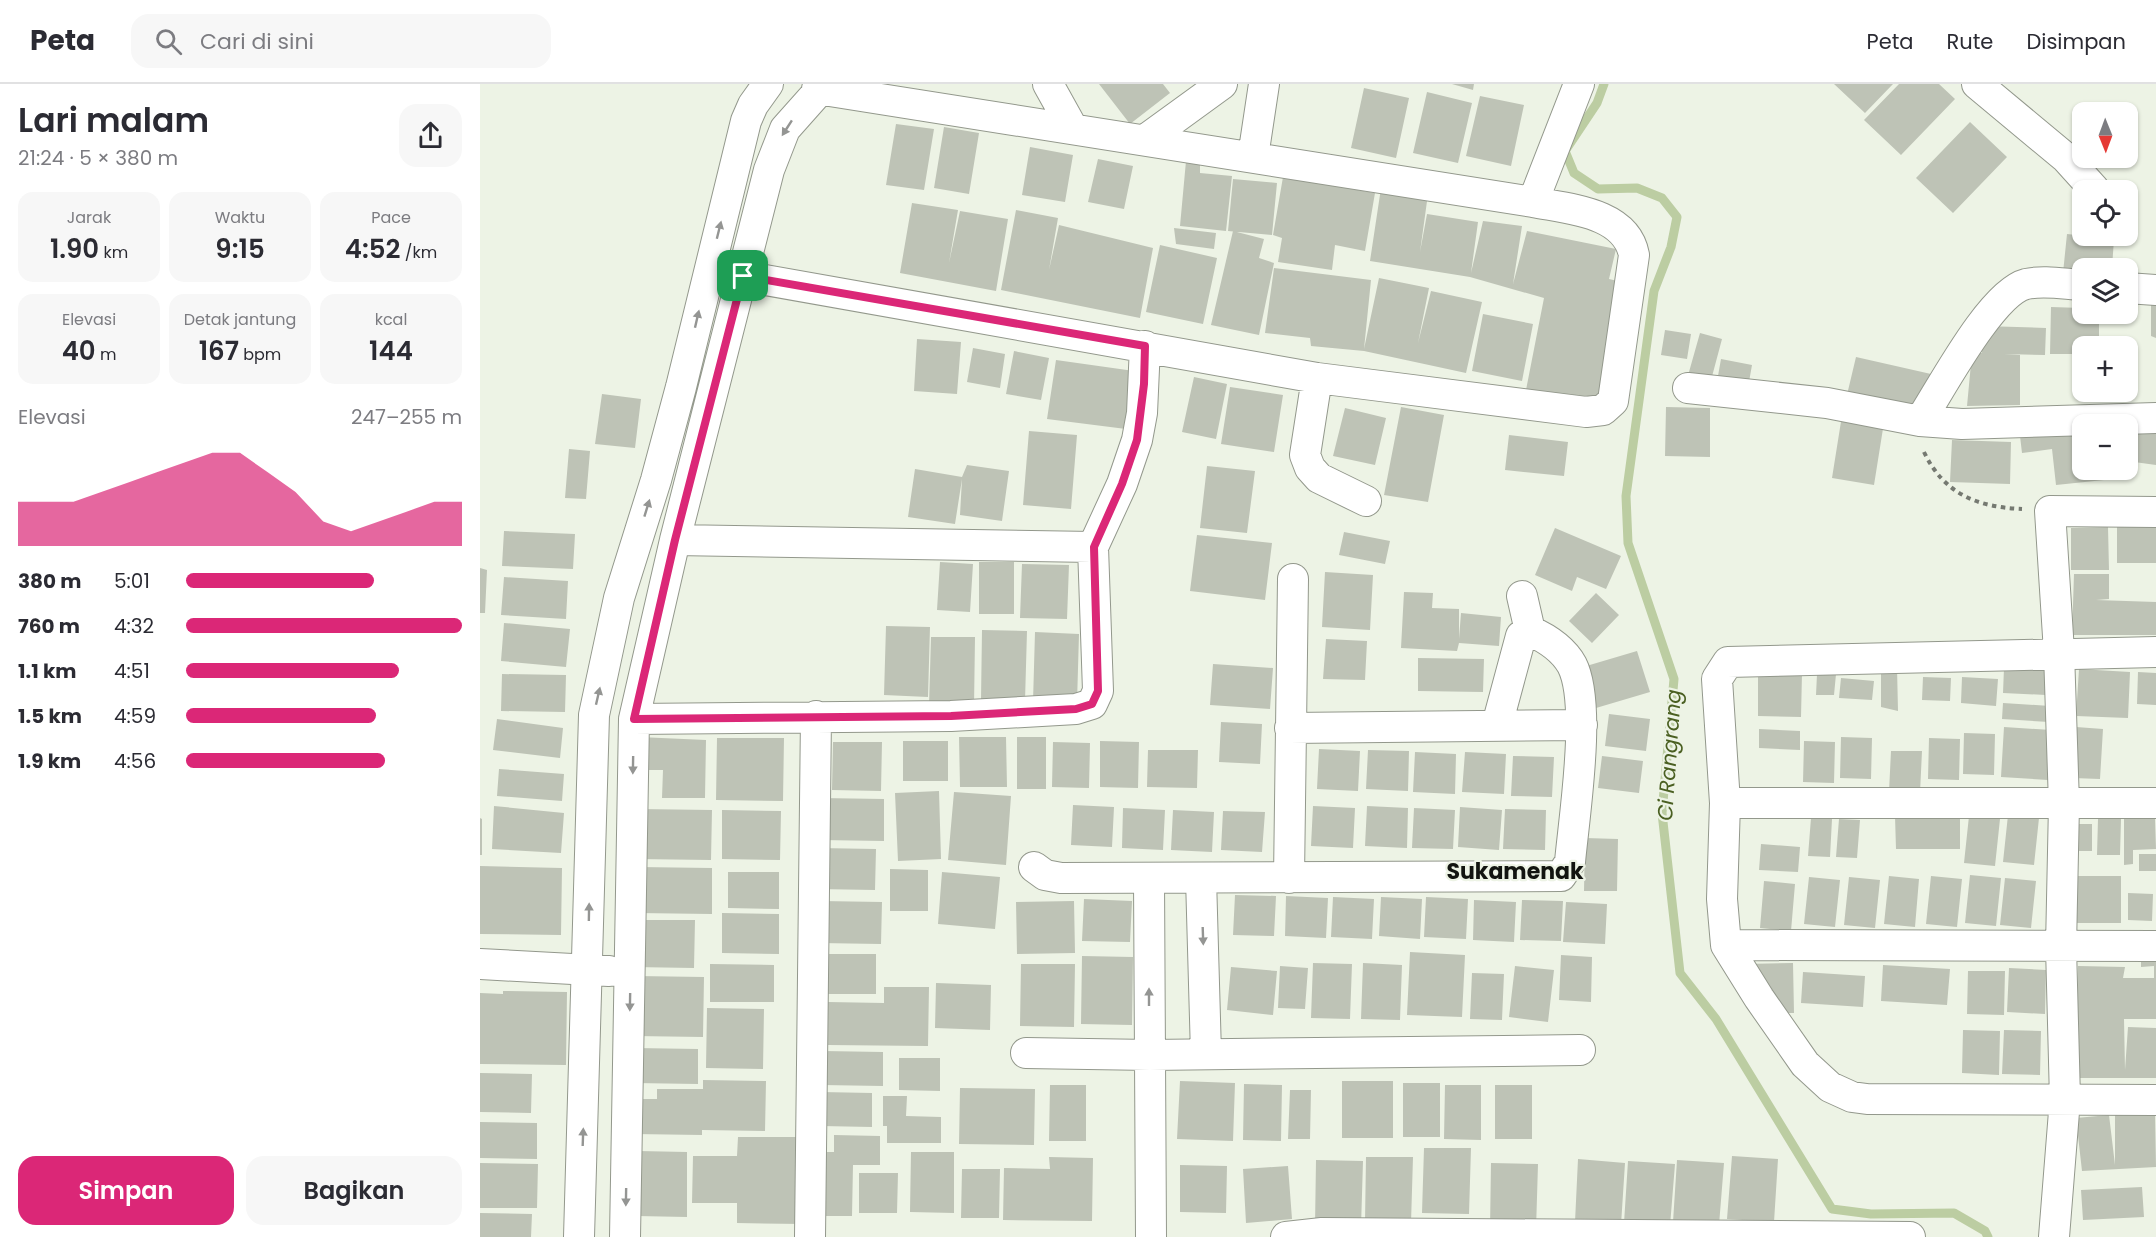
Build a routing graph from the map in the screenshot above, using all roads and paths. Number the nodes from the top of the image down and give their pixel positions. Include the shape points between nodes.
1 (768, 84) edge
2 (1048, 84) edge
3 (1222, 84) edge
4 (1264, 84) edge
5 (1578, 84) edge
6 (1977, 84) edge
7 (821, 87) edge
8 (1073, 129) junction
9 (1145, 140) junction
10 (1253, 157) junction
11 (2086, 180) edge
12 (1533, 202) junction
13 (743, 276) junction
14 (2072, 284) edge
15 (2138, 289) edge
16 (2156, 290) edge
17 (1145, 346) junction
18 (1317, 378) junction
19 (1688, 388) dead end
20 (2156, 418) edge
21 (1920, 422) junction
22 (1366, 501) dead end
23 (2024, 509) dead end
24 (2156, 512) edge
25 (675, 540) junction
26 (1094, 547) junction
27 (1293, 579) dead end
28 (1522, 596) dead end
29 (1530, 631) junction
30 (2059, 652) junction
31 (2156, 652) edge
32 (816, 716) junction
33 (634, 719) junction
34 (1582, 724) junction
35 (1497, 726) junction
36 (1290, 728) junction
37 (1725, 803) junction
38 (2156, 803) edge
39 (2064, 804) junction
40 (1034, 867) dead end
41 (1201, 878) junction
42 (1288, 878) junction
43 (1149, 879) junction
44 (1726, 945) junction
45 (2156, 945) edge
46 (2061, 946) junction
47 (480, 964) edge
48 (610, 971) junction
49 (1580, 1050) dead end
50 (1026, 1053) dead end
51 (1206, 1054) junction
52 (1150, 1055) junction
53 (2065, 1099) junction
54 (2156, 1100) edge
55 (1411, 1236) edge
56 (579, 1237) edge
57 (625, 1237) edge
58 (810, 1237) edge
59 (1150, 1237) edge
60 (1286, 1237) edge
61 (1910, 1237) edge
62 (2054, 1237) edge

48 -> 1 street via 594,715 619,598 681,387 746,121
2 - 8 street
3 - 9 street
4 - 10 street
5 - 12 street
6 - 11 street via 2066,158
7 - 8 street
7 -> 13 street via 785,129 775,150
8 - 9 street
9 - 10 street
10 - 12 street
12 - 18 street via 1604,219 1625,232 1631,241 1634,255 1609,407 1586,412
13 - 17 street
13 - 25 street
14 - 21 street via 2026,284 2011,291 1988,315
15 - 16 street
17 - 18 street
17 - 26 street via 1137,440
18 - 22 street via 1305,455 1310,468 1319,478
19 - 21 street via 1827,403
20 - 21 street
21 - 23 path via 1924,454 1947,485 1979,504
24 - 30 street via 2050,511
25 - 26 street
25 - 33 street
26 - 32 street via 1098,691 1092,704 951,716
27 - 36 street
28 - 29 street
29 - 34 street via 1560,649 1571,663
29 - 35 street via 1521,636
30 - 31 street
30 - 37 street via 1728,662 1717,679
30 - 39 street
32 - 33 street
32 - 58 street
33 -> 48 street
34 - 35 street
34 - 42 street via 1570,862 1561,876
35 - 36 street
36 - 42 street
37 - 39 street
37 - 44 street via 1722,899
38 - 39 street
39 - 46 street
40 - 43 street via 1061,878
41 - 42 street
41 - 43 street
41 -> 51 street
52 -> 43 street
44 - 46 street
44 - 53 street via 1805,1064 1841,1093 1867,1099
45 - 46 street
46 - 53 street
47 - 48 street
56 -> 48 street
48 -> 57 street
49 - 51 street
50 - 52 street
51 - 52 street
52 - 59 street
53 - 54 street
53 - 62 street
55 - 60 street via 1322,1233
55 - 61 street

